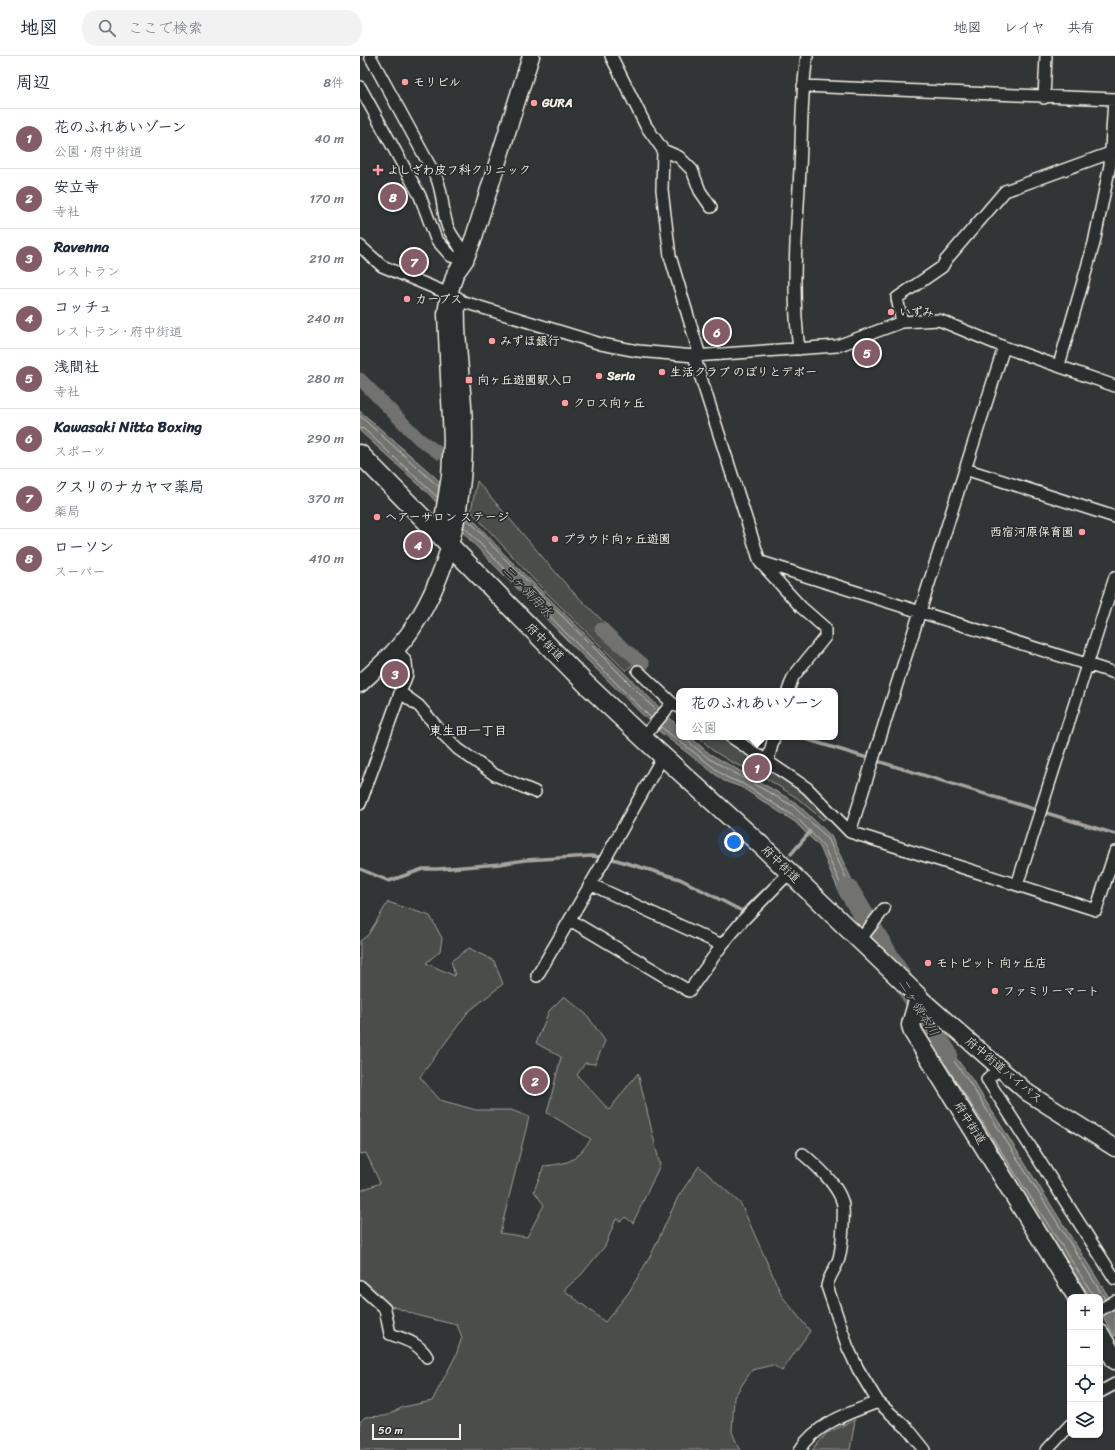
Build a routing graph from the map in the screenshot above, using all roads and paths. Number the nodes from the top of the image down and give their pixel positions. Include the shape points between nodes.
1 (370, 56) edge
2 (531, 56) edge
3 (611, 56) edge
4 (807, 56) edge
5 (1046, 56) edge
6 (803, 86) junction
7 (360, 87) edge
8 (1044, 98) junction
9 (1115, 99) edge
10 (663, 150) junction
11 (1110, 153) junction
12 (1113, 165) edge
13 (711, 207) dead end
14 (360, 246) edge
15 (464, 260) junction
16 (453, 297) junction
17 (902, 322) junction
18 (1004, 347) junction
19 (798, 349) junction
20 (697, 356) junction
21 (1059, 365) junction
22 (1115, 386) edge
23 (362, 459) edge
24 (965, 470) junction
25 (456, 480) junction
26 (1115, 517) edge
27 (448, 545) junction
28 (760, 562) junction
29 (1115, 576) edge
30 (921, 612) junction
31 (396, 648) junction
32 (1088, 664) junction
33 (638, 671) dead end
34 (1115, 673) edge
35 (362, 679) edge
36 (789, 688) edge
37 (401, 693) junction
38 (673, 706) edge
39 (648, 732) junction
40 (736, 740) edge
41 (773, 740) edge
42 (663, 756) junction
43 (768, 760) junction
44 (535, 792) dead end
45 (360, 804) edge
46 (850, 832) junction
47 (1115, 852) edge
48 (789, 873) junction
49 (590, 884) junction
50 (1017, 885) junction
51 (884, 909) dead end
52 (570, 920) junction
53 (861, 939) junction
54 (722, 945) junction
55 (536, 976) dead end
56 (919, 997) junction
57 (1001, 1068) junction
58 (1115, 1148) edge
59 (803, 1154) dead end
60 (1115, 1280) edge
61 (360, 1286) edge
62 (1075, 1294) edge
63 (1115, 1302) edge
64 (1103, 1308) edge
65 (1103, 1339) edge
66 (427, 1357) dead end
67 (1115, 1360) edge
68 (1115, 1384) edge
69 (1103, 1390) edge
70 (878, 1402) junction
71 (1067, 1428) edge
72 (800, 1450) edge
73 (925, 1450) edge
74 (1047, 1450) edge

1 - 15 street via 437,179 447,226 460,246
2 - 15 street via 474,237
3 - 10 street via 646,126
4 - 6 street
5 - 8 street
6 - 8 street
6 - 19 street via 796,239 795,321
7 - 15 street via 420,196 436,239 452,256
8 - 9 street
9 - 11 street
10 - 13 street via 679,157 692,170 700,191
10 - 20 street via 662,190 670,256
11 - 12 street
11 - 17 street via 1006,191 942,267 897,298
12 - 21 street
14 - 16 street via 382,266
15 - 16 street via 455,274
16 - 20 street via 601,344 638,351
16 - 25 street via 464,444
17 - 18 street via 939,320
17 - 19 street via 837,346
18 - 21 street
18 - 24 street
19 - 20 street
20 - 28 street
21 - 22 street
23 - 27 main road, 府中街道
24 - 26 street
24 - 30 street
25 - 27 street via 454,526
25 - 27 street via 444,513
27 - 31 street via 442,570 422,611 412,629
27 - 39 main road, 府中街道
28 - 30 street
28 - 36 street via 801,607 825,628 825,637 792,677
29 - 32 street
30 - 32 street
30 - 46 street
31 - 35 street
31 - 37 street via 408,668
32 - 34 street
32 - 50 street
33 - 38 street
37 - 44 street via 419,706 458,749 495,775
37 - 45 street
38 - 39 street
39 - 42 main road, 府中街道
40 - 43 street
41 - 43 street
42 - 48 main road, 府中街道
42 - 49 street
43 - 46 street via 807,788
46 - 50 street
47 - 50 street via 1096,910
48 - 53 main road, 府中街道
48 - 54 street
49 - 52 street
49 - 54 street
51 - 53 street
52 - 54 street via 689,991
52 - 55 street
53 - 56 main road, 府中街道
56 - 57 street, 府中街道バイパス
56 - 62 main road, 府中街道 via 912,1017 913,1032
57 - 58 street, 府中街道バイパス via 1028,1093
57 - 60 street via 987,1079
59 - 70 street via 832,1184 842,1201 842,1245 838,1262 828,1278 827,1286 848,1348
61 - 66 street via 384,1309 390,1334 413,1342
63 - 64 street
65 - 67 main road
68 - 69 street
70 - 72 street via 818,1430 807,1438
70 - 73 street via 909,1430
71 - 74 street

